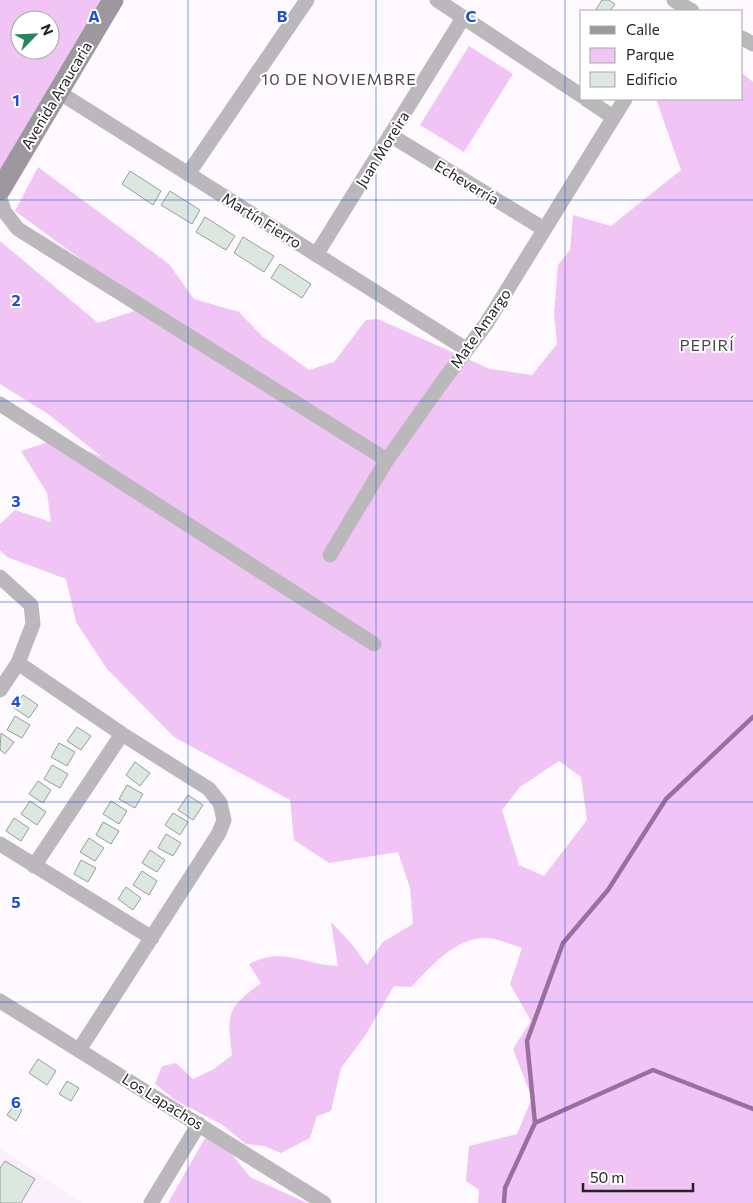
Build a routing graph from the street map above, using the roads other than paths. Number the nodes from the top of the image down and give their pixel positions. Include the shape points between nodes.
1 (114, 0) edge
2 (307, 0) edge
3 (437, 0) edge
4 (464, 18) junction
5 (57, 91) junction
6 (580, 95) edge
7 (588, 100) edge
8 (624, 100) edge
9 (614, 117) junction
10 (390, 135) junction
11 (188, 174) junction
12 (0, 190) edge
13 (0, 198) edge
14 (544, 229) junction
15 (316, 255) junction
16 (466, 349) junction
17 (0, 404) edge
18 (387, 460) junction
19 (330, 555) dead end
20 (0, 577) edge
21 (374, 644) dead end
22 (18, 664) junction
23 (0, 690) edge
24 (122, 734) junction
25 (0, 844) edge
26 (34, 866) junction
27 (152, 938) junction
28 (0, 1001) edge
29 (79, 1050) junction
30 (199, 1124) junction
31 (151, 1203) edge
32 (324, 1203) edge

1 - 5 main road, Avenida Araucaria
2 - 11 street
3 - 4 street
4 - 6 street
4 - 10 street, Juan Moreira
5 - 11 street, Martín Fierro
5 - 12 main road, Avenida Araucaria
7 - 9 street
8 - 9 street, Mate Amargo
9 - 14 street, Mate Amargo
10 - 14 street, Echeverría
10 - 15 street, Juan Moreira
11 - 15 street, Martín Fierro
13 - 18 street via 4,211 18,229
14 - 16 street, Mate Amargo via 486,324
15 - 16 street, Martín Fierro
16 - 18 street, Mate Amargo
17 - 21 street
18 - 19 street, Mate Amargo
20 - 22 street via 31,606 33,624
22 - 23 street
22 - 24 street
24 - 26 street
24 - 27 street via 209,789 220,803 224,820 219,833
25 - 26 street
26 - 27 street
27 - 29 street
28 - 29 street, Los Lapachos
29 - 30 street, Los Lapachos
30 - 31 street
30 - 32 street, Los Lapachos

